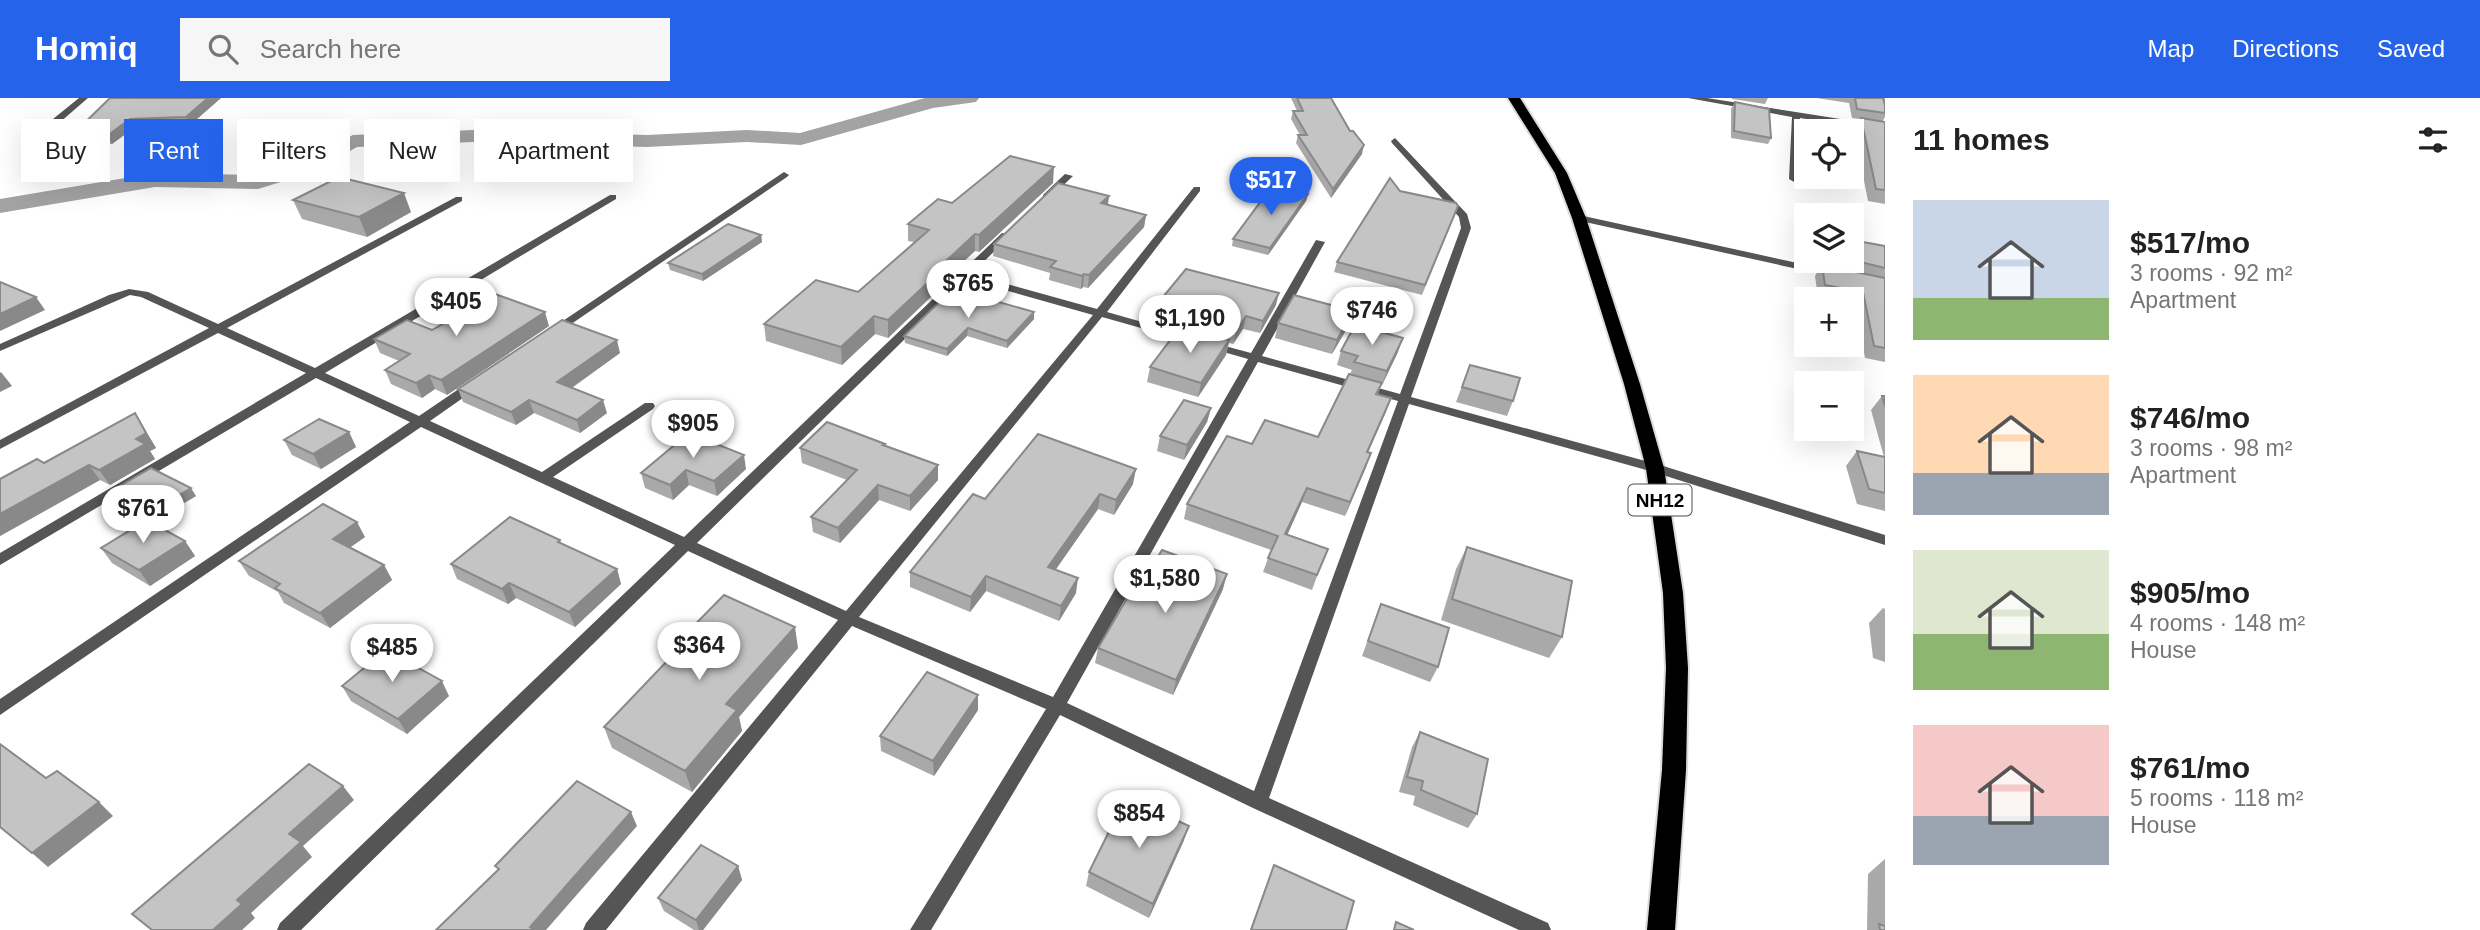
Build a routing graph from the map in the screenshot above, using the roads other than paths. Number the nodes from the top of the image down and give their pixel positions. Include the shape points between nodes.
1 (84, 98) edge
2 (1514, 98) edge
3 (1692, 98) edge
4 (1796, 114) junction
5 (59, 119) edge
6 (1796, 119) edge
7 (1885, 129) edge
8 (1395, 141) dead end
9 (784, 175) dead end
10 (1068, 176) dead end
11 (1196, 189) dead end
12 (613, 197) dead end
13 (459, 198) dead end
14 (1040, 203) edge
15 (1579, 218) junction
16 (1011, 230) edge
17 (1320, 242) dead end
18 (964, 275) junction
19 (1845, 277) edge
20 (1099, 314) junction
21 (214, 329) junction
22 (545, 337) edge
23 (0, 348) edge
24 (1254, 357) junction
25 (316, 374) junction
26 (487, 375) edge
27 (1404, 398) junction
28 (649, 406) dead end
29 (418, 421) junction
30 (0, 444) edge
31 (1655, 468) junction
32 (542, 478) junction
33 (1885, 540) edge
34 (687, 544) junction
35 (0, 561) edge
36 (847, 618) junction
37 (1057, 706) junction
38 (0, 708) edge
39 (1259, 802) junction
40 (287, 930) edge
41 (593, 930) edge
42 (920, 930) edge
43 (1541, 930) edge
44 (1661, 930) edge

1 - 5 street
2 - 15 highway, NH12 via 1561,173
3 - 4 street
4 - 6 street
4 - 7 street
8 - 27 street via 1464,216 1466,228
9 - 22 street
10 - 14 street
11 - 20 street
12 - 25 street
13 - 21 street
15 - 19 street
15 - 31 highway, NH12
16 - 18 street
17 - 24 street
18 - 20 street
18 - 34 street
20 - 24 street
20 - 36 street
21 - 23 street via 144,294 129,292
21 - 25 street
21 - 30 street
24 - 27 street
24 - 37 street
25 - 29 street
25 - 35 street
26 - 29 street
27 - 31 street
27 - 39 street
28 - 32 street
29 - 32 street
29 - 38 street
31 - 33 street
31 - 44 highway, NH12 via 1673,593 1677,667
32 - 34 street
34 - 36 street
34 - 40 street
36 - 37 street
36 - 41 street
37 - 39 street
37 - 42 street
39 - 43 street

